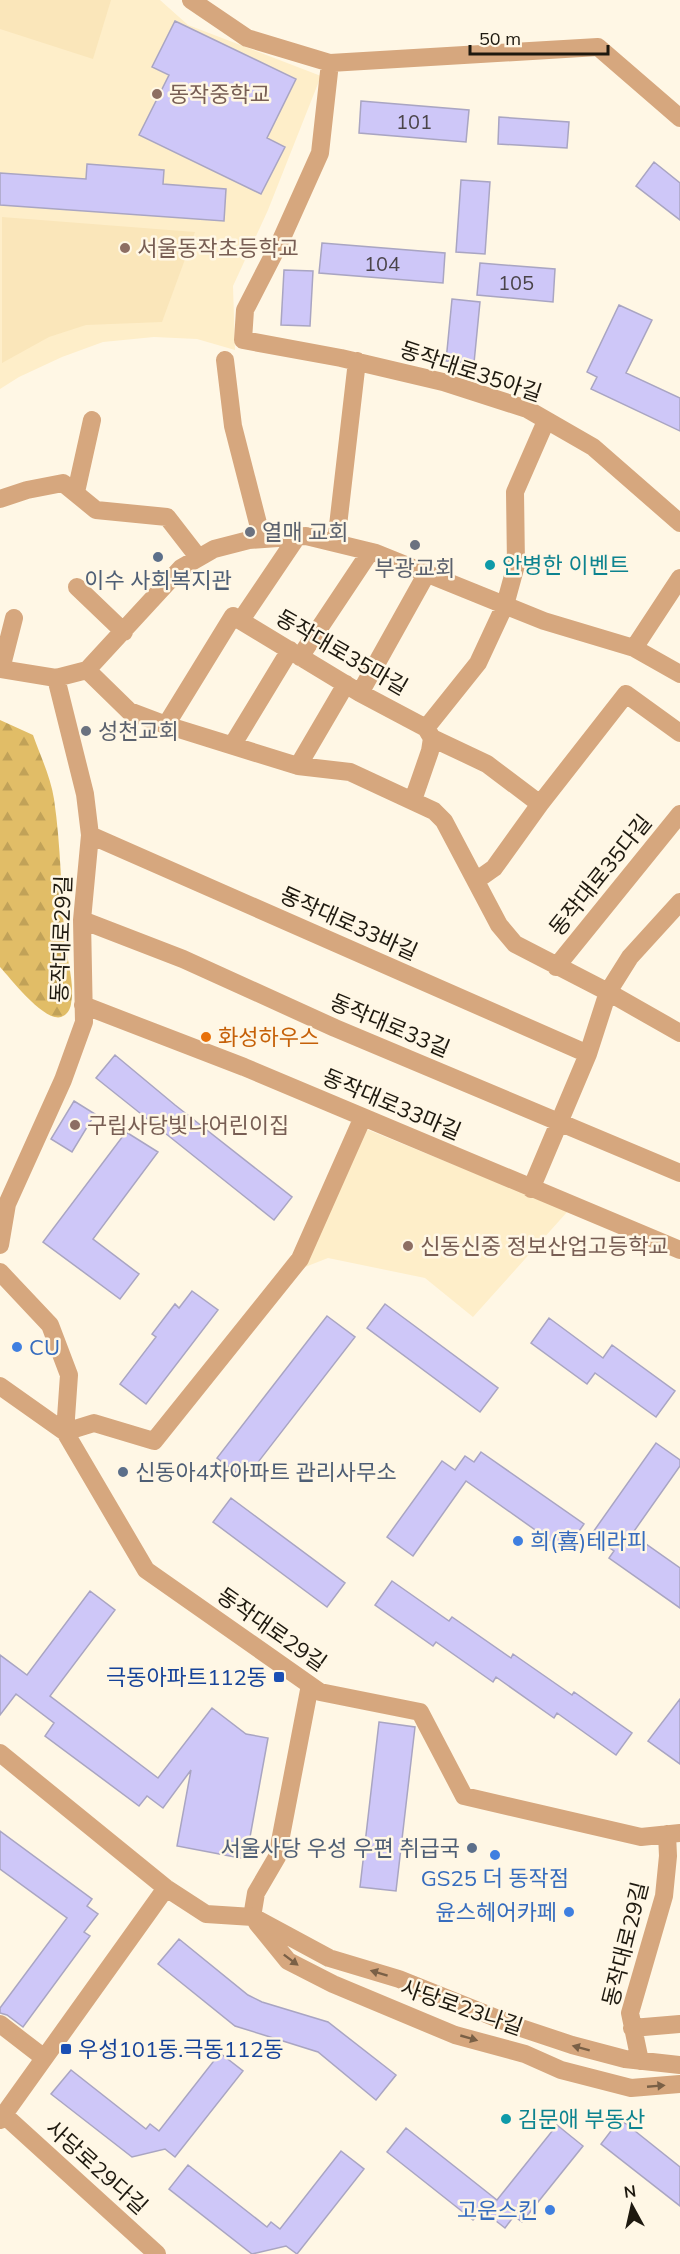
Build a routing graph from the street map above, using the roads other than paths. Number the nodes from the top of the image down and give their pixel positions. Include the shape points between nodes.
1 (191, 0) edge
2 (330, 63) junction
3 (680, 118) edge
4 (225, 360) dead end
5 (357, 361) junction
6 (92, 420) dead end
7 (546, 421) junction
8 (76, 492) junction
9 (0, 500) edge
10 (680, 523) edge
11 (297, 537) junction
12 (262, 539) junction
13 (336, 543) junction
14 (370, 552) junction
15 (198, 557) junction
16 (428, 573) junction
17 (680, 578) edge
18 (77, 587) dead end
19 (504, 605) junction
20 (14, 618) dead end
21 (237, 618) junction
22 (124, 632) junction
23 (634, 648) junction
24 (295, 653) junction
25 (0, 669) edge
26 (87, 670) junction
27 (680, 675) edge
28 (56, 678) junction
29 (353, 689) junction
30 (166, 725) junction
31 (429, 733) junction
32 (680, 733) edge
33 (232, 744) junction
34 (298, 765) junction
35 (413, 800) junction
36 (540, 804) junction
37 (680, 814) edge
38 (90, 835) junction
39 (477, 880) junction
40 (680, 902) edge
41 (82, 920) junction
42 (556, 967) junction
43 (608, 992) junction
44 (83, 1005) junction
45 (680, 1034) edge
46 (588, 1054) junction
47 (363, 1117) junction
48 (559, 1123) junction
49 (680, 1173) edge
50 (531, 1189) junction
51 (0, 1245) edge
52 (680, 1250) edge
53 (0, 1272) edge
54 (0, 1386) edge
55 (65, 1432) junction
56 (310, 1685) junction
57 (0, 1753) edge
58 (674, 1834) edge
59 (166, 1888) junction
60 (672, 1898) edge
61 (252, 1917) junction
62 (0, 2024) edge
63 (680, 2024) edge
64 (632, 2028) junction
65 (44, 2057) junction
66 (640, 2061) junction
67 (680, 2065) edge
68 (680, 2084) edge
69 (2, 2118) edge
70 (157, 2254) edge

1 - 2 street via 247,38
2 - 3 street via 598,47
2 - 5 street, 동작대로35아길 via 320,153 245,310 243,340
4 - 12 street via 233,426
5 - 7 street, 동작대로35아길 via 443,382 527,409
5 - 13 street
6 - 8 street
7 - 10 street, 동작대로35아길 via 593,447
7 - 19 street via 515,492 516,566
8 - 9 street via 63,483
8 - 15 street via 96,510 167,517
11 - 12 street
11 - 13 street
11 - 21 street
12 - 15 street via 214,549
13 - 14 street
14 - 16 street
14 - 24 street
15 - 22 street via 181,568
16 - 19 street
16 - 29 street
17 - 23 street
18 - 22 street
19 - 23 street
19 - 31 street via 478,663
20 - 25 street
21 - 24 street, 동작대로35마길
21 - 30 street
22 - 26 street
23 - 27 street
24 - 29 street, 동작대로35마길
24 - 33 street
25 - 28 street
26 - 28 street
26 - 30 street via 129,711
28 - 38 street, 동작대로29길 via 85,794
29 - 31 street, 동작대로35마길
29 - 34 street
30 - 33 street
31 - 35 street via 430,751
31 - 36 street via 487,764
32 - 36 street via 626,694
33 - 34 street
34 - 35 street via 350,772
35 - 39 street via 444,821
36 - 39 street via 494,868
37 - 42 street, 동작대로35다길
38 - 41 street, 동작대로29길
38 - 46 street, 동작대로33바길
39 - 42 street via 499,925 514,944
40 - 43 street via 630,957
41 - 44 street, 동작대로29길
41 - 48 street, 동작대로33길 via 183,959
42 - 43 street
43 - 45 street
43 - 46 street
44 - 47 street, 동작대로33마길
44 - 51 street, 동작대로29길 via 84,1022 63,1080 7,1204
46 - 48 street
47 - 50 street, 동작대로33마길
47 - 55 street via 300,1259 154,1441 94,1423
48 - 49 street, 동작대로33길
48 - 50 street
50 - 52 street, 동작대로33마길
53 - 55 street via 51,1325 69,1375
54 - 55 street
55 - 56 street, 동작대로29길 via 146,1570
56 - 58 street, 동작대로29길 via 320,1692 420,1712 464,1796 641,1837
56 - 61 street via 277,1857 256,1893
57 - 59 street, 사당로23나길
58 - 60 street, 동작대로29길 via 668,1856
59 - 61 street, 사당로23나길 via 206,1914
59 - 65 street
60 - 64 street, 동작대로29길 via 630,2013
66 -> 61 street, 사당로23나길 via 572,2045 399,1979 329,1958
61 -> 68 street, 사당로23나길 via 288,1961 455,2035 631,2088
62 - 65 street
63 - 64 street
64 - 66 street, 동작대로29길
65 - 69 street
66 - 67 street, 사당로23나길
69 - 70 street, 사당로29다길

